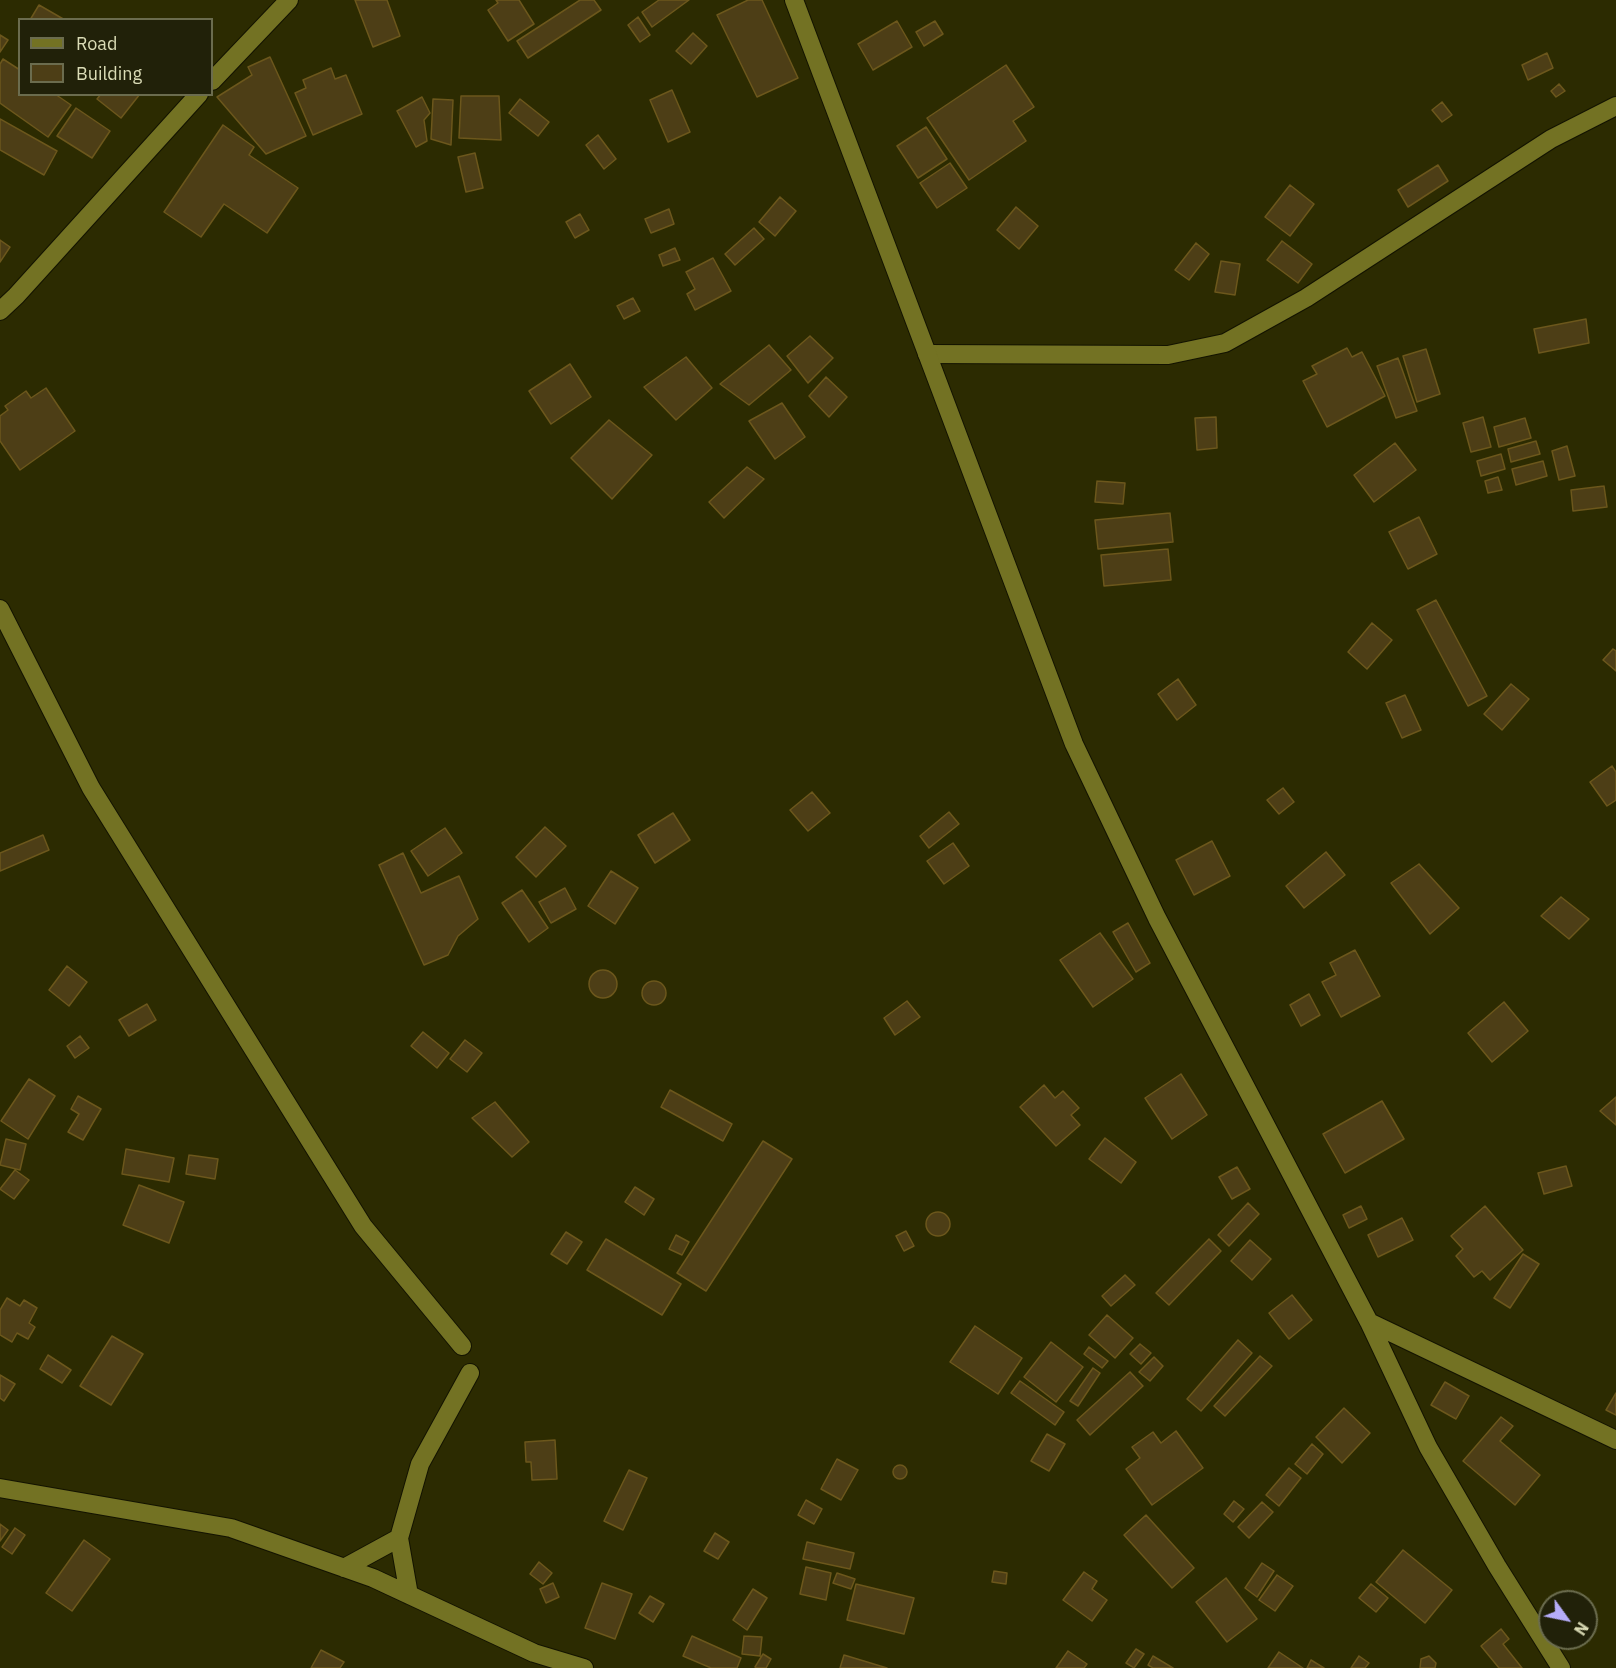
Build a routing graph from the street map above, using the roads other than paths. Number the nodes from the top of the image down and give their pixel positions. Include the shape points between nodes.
1 (289, 0) edge
2 (794, 0) edge
3 (213, 80) edge
4 (197, 96) edge
5 (1616, 106) edge
6 (0, 311) edge
7 (927, 354) junction
8 (0, 609) edge
9 (1369, 1322) junction
10 (462, 1346) dead end
11 (470, 1373) dead end
12 (1616, 1440) edge
13 (0, 1488) edge
14 (399, 1538) junction
15 (344, 1568) junction
16 (409, 1595) junction
17 (584, 1668) edge
18 (1561, 1668) edge

1 - 3 street
2 - 7 street
4 - 6 street
5 - 7 street via 1551,139 1306,298 1225,343 1168,355
7 - 9 street via 1074,744 1157,918
8 - 10 street via 91,788 363,1226
9 - 12 street
9 - 18 street via 1428,1447
11 - 14 street via 420,1464
13 - 15 street via 231,1528
14 - 15 street
14 - 16 street
15 - 16 street
16 - 17 street via 534,1653

